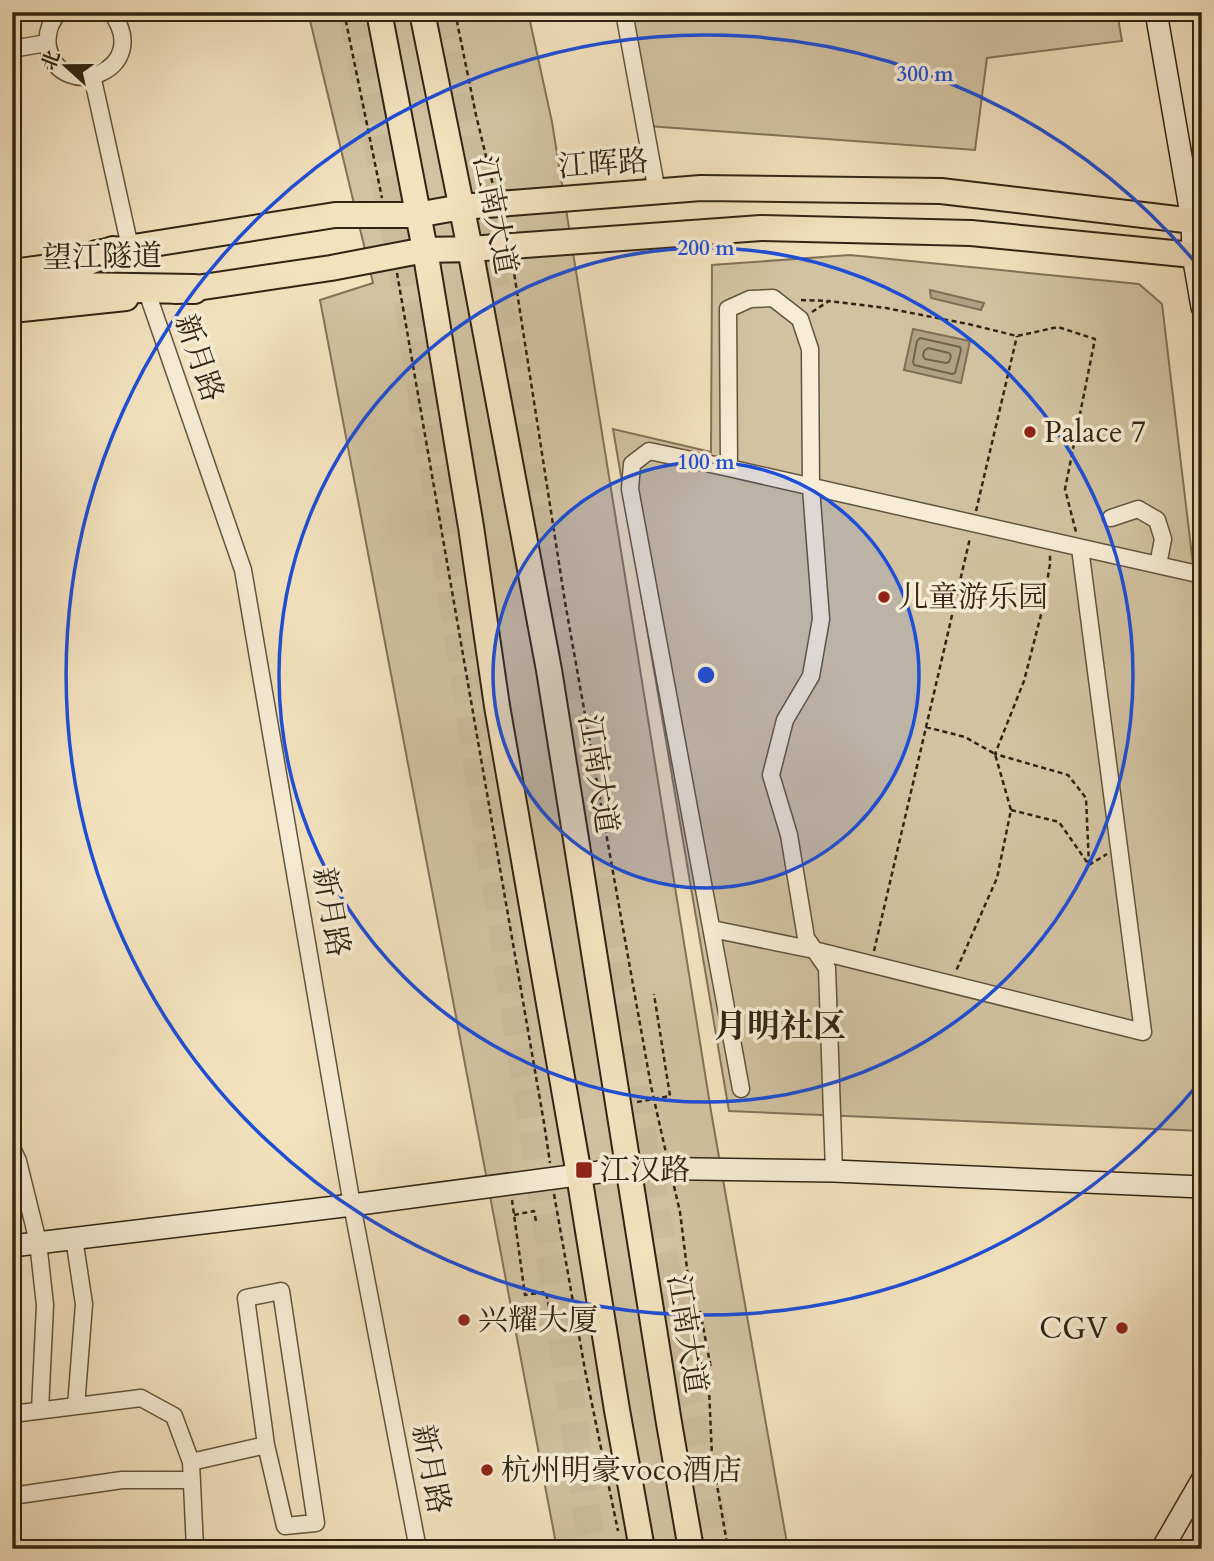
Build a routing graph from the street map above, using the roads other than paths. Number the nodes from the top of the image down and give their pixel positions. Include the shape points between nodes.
1 (59, 12) edge
2 (111, 12) edge
3 (379, 12) edge
4 (422, 12) edge
5 (624, 12) edge
6 (1156, 12) edge
7 (47, 43) junction
8 (12, 49) edge
9 (92, 75) junction
10 (657, 192) junction
11 (461, 207) junction
12 (417, 215) junction
13 (1197, 221) edge
14 (122, 249) junction
15 (470, 249) junction
16 (425, 250) junction
17 (1197, 256) edge
18 (12, 262) edge
19 (12, 274) edge
20 (194, 289) junction
21 (12, 293) edge
22 (148, 295) junction
23 (1202, 307) edge
24 (12, 310) edge
25 (729, 468) junction
26 (811, 488) junction
27 (1111, 518) dead end
28 (1080, 548) junction
29 (1158, 565) junction
30 (1202, 575) edge
31 (712, 929) junction
32 (814, 950) junction
33 (741, 1089) dead end
34 (12, 1148) edge
35 (630, 1168) junction
36 (834, 1171) junction
37 (579, 1175) junction
38 (1202, 1187) edge
39 (352, 1205) junction
40 (74, 1238) junction
41 (38, 1242) junction
42 (12, 1245) edge
43 (76, 1405) junction
44 (40, 1410) junction
45 (12, 1414) edge
46 (266, 1445) junction
47 (191, 1462) junction
48 (192, 1480) junction
49 (1202, 1480) edge
50 (12, 1496) edge
51 (195, 1549) edge
52 (418, 1549) edge
53 (642, 1549) edge
54 (691, 1549) edge
55 (1162, 1549) edge

1 - 7 street via 48,30
2 - 9 street via 123,44 113,65
3 - 12 main road
4 - 11 main road, 江南大道
5 - 10 street
6 - 13 street
7 - 8 street
7 - 9 street via 57,66 68,74
9 - 14 street
10 - 11 main road, 江晖路
10 - 13 main road, 江晖路 via 701,188 941,191
11 - 12 main road, 江晖路
11 - 15 main road, 江南大道
12 - 14 main road, 江晖路 via 335,215
12 - 16 main road
13 - 17 street
14 - 18 main road, 江晖路
14 - 19 highway, 望江隧道 via 72,267
15 - 16 main road
15 - 17 main road via 761,228 971,233
15 - 35 main road, 江南大道 via 550,670
16 - 20 main road
16 - 37 main road via 497,706
17 - 23 street
20 - 21 highway, 望江隧道 via 72,287
20 - 22 main road
22 - 24 main road
22 - 39 street, 新月路 via 243,570
25 - 26 street
25 - 26 street via 728,309 750,299 773,298 800,319 810,349
25 - 31 street via 649,451 632,464 630,489
26 - 28 street
26 - 32 street via 821,619 811,676 785,720 771,775 789,835 806,938
27 - 29 street via 1138,509 1157,520 1163,539
28 - 29 street
28 - 32 street via 1143,1032
29 - 30 street
31 - 32 street
31 - 33 street
32 - 36 street via 827,968
34 - 41 street
35 - 36 street
35 - 37 street
35 - 54 main road, 江南大道
36 - 38 street
37 - 39 street
37 - 53 main road
39 - 40 street
39 - 52 street, 新月路
40 - 41 street
40 - 43 street via 84,1304
41 - 42 street
41 - 44 street via 45,1305
43 - 44 street
43 - 47 street via 141,1398 174,1416
44 - 45 street
46 - 46 street via 285,1526 316,1522 281,1291 246,1298
46 - 47 street
47 - 48 street
48 - 50 street via 122,1480
48 - 51 street
49 - 55 street

